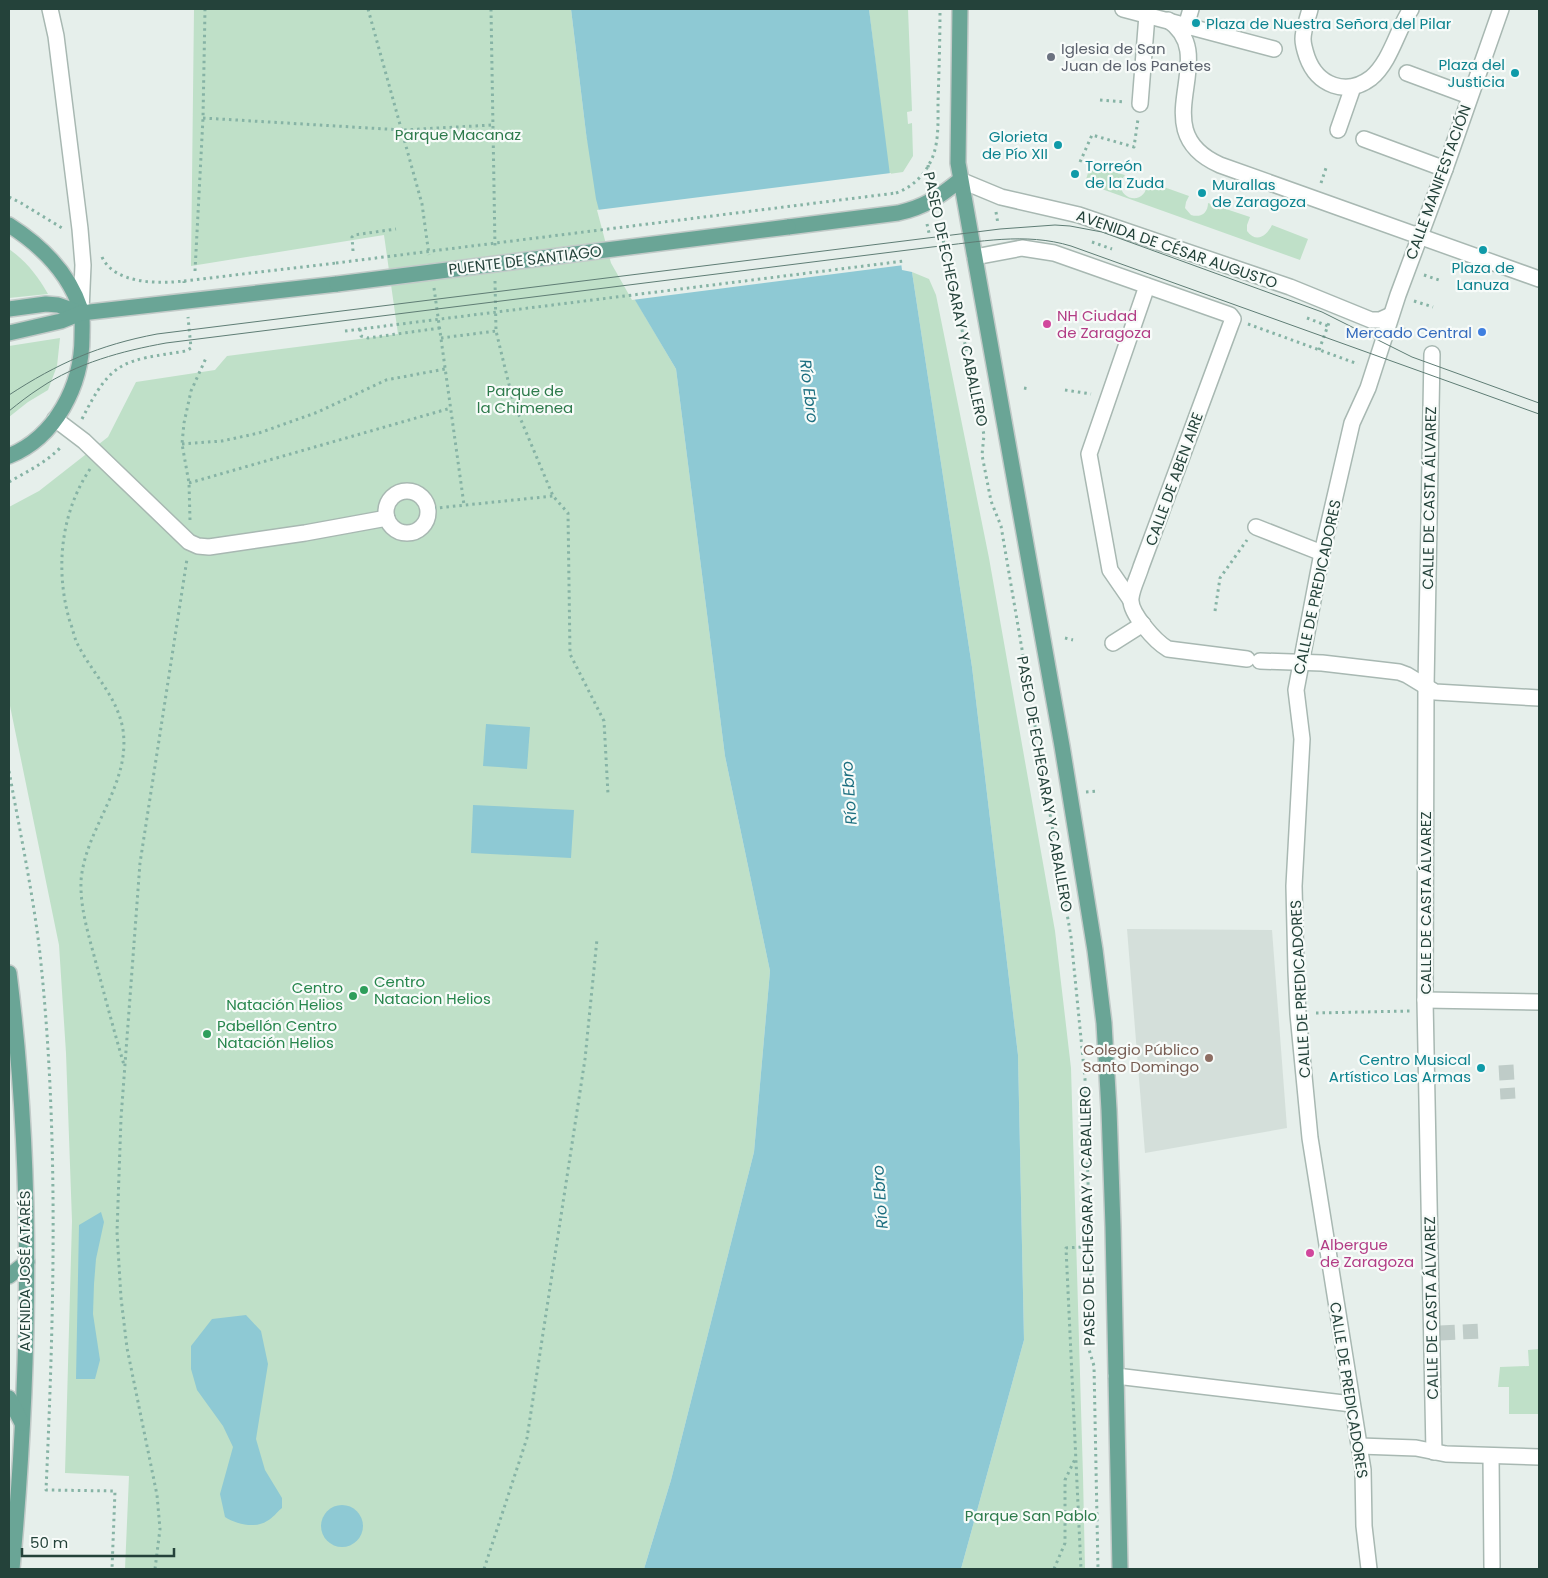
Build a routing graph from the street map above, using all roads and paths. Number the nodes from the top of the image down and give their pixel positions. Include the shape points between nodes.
1 (50, 9) edge
2 (206, 9) edge
3 (368, 9) edge
4 (940, 9) edge
5 (960, 9) edge
6 (1123, 9) edge
7 (1191, 9) edge
8 (1310, 9) edge
9 (1412, 9) edge
10 (1501, 9) edge
11 (1147, 15) junction
12 (1185, 30) junction
13 (1274, 49) dead end
14 (1395, 69) junction
15 (1353, 87) junction
16 (1469, 96) junction
17 (1100, 100) dead end
18 (1133, 103) junction
19 (203, 118) junction
20 (493, 125) dead end
21 (402, 130) junction
22 (1338, 130) dead end
23 (1364, 139) dead end
24 (1080, 162) dead end
25 (928, 165) junction
26 (1444, 169) junction
27 (960, 180) junction
28 (9, 197) edge
29 (935, 200) junction
30 (1100, 222) junction
31 (927, 224) dead end
32 (9, 225) edge
33 (60, 228) dead end
34 (396, 229) dead end
35 (929, 233) dead end
36 (1419, 236) junction
37 (1092, 242) junction
38 (1112, 249) dead end
39 (100, 250) dead end
40 (353, 251) dead end
41 (975, 257) junction
42 (904, 261) dead end
43 (430, 262) dead end
44 (1084, 264) junction
45 (196, 271) dead end
46 (1539, 278) edge
47 (1436, 279) dead end
48 (433, 281) dead end
49 (1442, 281) dead end
50 (1147, 286) junction
51 (1426, 304) dead end
52 (1336, 305) junction
53 (1433, 307) dead end
54 (9, 309) edge
55 (82, 313) junction
56 (1391, 315) junction
57 (1307, 318) dead end
58 (188, 319) dead end
59 (1230, 326) junction
60 (1328, 326) junction
61 (440, 328) junction
62 (360, 329) junction
63 (345, 331) dead end
64 (496, 331) dead end
65 (9, 333) edge
66 (1417, 334) dead end
67 (1422, 336) dead end
68 (441, 338) junction
69 (1319, 350) junction
70 (1432, 354) dead end
71 (206, 358) dead end
72 (1376, 363) junction
73 (445, 369) junction
74 (1024, 388) dead end
75 (1030, 389) dead end
76 (1065, 390) dead end
77 (1109, 398) junction
78 (451, 408) junction
79 (55, 420) junction
80 (80, 422) dead end
81 (65, 443) dead end
82 (182, 444) junction
83 (9, 456) edge
84 (100, 456) junction
85 (9, 482) edge
86 (189, 483) junction
87 (464, 506) junction
88 (428, 509) junction
89 (388, 518) junction
90 (1256, 527) joint
91 (189, 542) junction
92 (1322, 553) junction
93 (1130, 599) junction
94 (1215, 611) dead end
95 (1143, 624) junction
96 (1065, 638) dead end
97 (1073, 640) dead end
98 (1113, 643) dead end
99 (1300, 662) junction
100 (1426, 687) junction
101 (1539, 698) edge
102 (9, 771) edge
103 (1099, 791) dead end
104 (1086, 792) dead end
105 (608, 794) dead end
106 (597, 939) dead end
107 (9, 973) edge
108 (1539, 1002) edge
109 (1425, 1005) junction
110 (1298, 1014) junction
111 (15, 1032) junction
112 (9, 1049) edge
113 (125, 1068) junction
114 (1081, 1247) dead end
115 (27, 1262) junction
116 (9, 1276) edge
117 (45, 1330) dead end
118 (53, 1330) junction
119 (1116, 1376) junction
120 (9, 1398) edge
121 (1352, 1404) junction
122 (23, 1424) junction
123 (1360, 1446) junction
124 (1434, 1452) junction
125 (1077, 1456) junction
126 (1491, 1456) junction
127 (1539, 1457) edge
128 (15, 1565) edge
129 (1492, 1567) dead end
130 (112, 1569) edge
131 (155, 1569) edge
132 (484, 1569) edge
133 (1054, 1569) edge
134 (1081, 1569) edge
135 (1098, 1569) edge
136 (1120, 1569) edge
137 (1370, 1569) edge

1 - 55 street via 80,229
2 - 19 path
3 - 21 path
4 - 25 path, PASEO DE ECHEGARAY Y CABALLERO via 938,125 935,148
5 - 27 main road, PASEO DE ECHEGARAY Y CABALLERO via 957,135
6 - 11 street
7 - 12 street
8 - 15 street via 1303,39 1309,62 1327,83
9 - 14 street via 1394,42
10 - 16 street, CALLE MANIFESTACIÓN
11 - 12 street via 1168,20
11 - 18 street
12 - 13 street
12 - 36 street via 1189,60 1183,116 1189,140 1200,155
14 - 15 street
14 - 16 street
15 - 22 street
16 - 26 street, CALLE MANIFESTACIÓN
17 - 18 path
18 - 24 path via 1134,147 1092,135
19 - 21 path
19 - 45 path
20 - 21 path
21 - 43 path via 422,204
23 - 26 street
25 - 29 path, PASEO DE ECHEGARAY Y CABALLERO
25 - 39 path, PUENTE DE SANTIAGO, bridge via 917,181 896,193 184,283 133,279 106,265
26 - 36 street, CALLE MANIFESTACIÓN
27 - 29 main road, PUENTE DE SANTIAGO
27 - 30 street, AVENIDA DE CÉSAR AUGUSTO via 1001,197
27 - 41 main road, PASEO DE ECHEGARAY Y CABALLERO
28 - 33 path
29 - 55 main road, PUENTE DE SANTIAGO, bridge via 898,213
29 - 135 path, PASEO DE ECHEGARAY Y CABALLERO via 984,435 982,455 991,501 1001,526 1071,937 1085,1079 1091,1284 1087,1308 1088,1346 1094,1366
30 - 37 path
30 - 52 street, AVENIDA DE CÉSAR AUGUSTO
31 - 35 path, PASEO DE ECHEGARAY Y CABALLERO
32 - 55 main road via 43,250 61,271
34 - 40 path via 354,235
36 - 46 street
36 - 56 street, CALLE MANIFESTACIÓN
37 - 38 path
37 - 44 path
41 - 44 street via 1029,248
41 - 119 main road, PASEO DE ECHEGARAY Y CABALLERO via 1095,950 1104,1022 1109,1110
42 - 62 path, bridge
44 - 50 street
47 - 49 path
48 - 61 path
50 - 59 street via 1230,315
50 - 77 street
51 - 53 path
52 - 56 street, AVENIDA DE CÉSAR AUGUSTO via 1371,320
52 - 60 path
54 - 55 main road via 52,304
55 - 65 main road
55 - 79 main road via 82,354 77,377
56 - 72 street, CALLE MANIFESTACIÓN
57 - 60 path
58 - 80 path via 191,348 121,365 102,383
59 - 69 path
59 - 93 street, CALLE DE ABEN AIRE
60 - 69 path
61 - 62 path via 368,338 361,336
61 - 68 path
62 - 63 path, bridge
64 - 68 path
66 - 67 path
68 - 73 path
69 - 72 path
70 - 100 street, CALLE DE CASTA ÁLVAREZ
71 - 82 path via 191,391
72 - 92 street, CALLE DE PREDICADORES via 1352,423
73 - 78 path
73 - 82 path via 386,380 318,412 259,433 222,441
74 - 75 path
76 - 77 path
77 - 93 street via 1089,454 1110,570
78 - 86 path
78 - 87 path
79 - 83 main road via 37,439
79 - 84 street
81 - 85 path via 39,465
82 - 86 path
84 - 91 street
84 - 113 path via 73,502 63,537 61,573 66,609 77,642 114,702 123,729 124,755 119,776 86,855 81,880 87,930
86 - 91 path
87 - 88 path
87 - 105 path via 553,496 568,513 570,654 604,721
88 - 89 street via 422,526 412,532 394,528
88 - 89 street via 418,494 400,492 390,500 386,512
89 - 91 street via 305,534 209,546
90 - 92 street
90 - 94 path via 1220,578
91 - 113 path via 140,863
92 - 99 street, CALLE DE PREDICADORES
93 - 95 street
95 - 98 street
95 - 99 street via 1168,649 1253,660
96 - 97 path
99 - 100 street via 1399,672
99 - 110 street, CALLE DE PREDICADORES via 1296,690 1302,739 1294,886
100 - 101 street via 1436,692
100 - 109 street, CALLE DE CASTA ÁLVAREZ
102 - 118 path, AVENIDA JOSÉ ATARÉS via 40,952 47,1024 52,1148
103 - 104 path
106 - 132 path via 585,1059 527,1438
107 - 111 main road, AVENIDA JOSÉ ATARÉS
108 - 109 street
109 - 110 path
109 - 124 street, CALLE DE CASTA ÁLVAREZ via 1436,1333
110 - 121 street, CALLE DE PREDICADORES via 1310,1138
111 - 112 main road
111 - 115 main road, AVENIDA JOSÉ ATARÉS
113 - 131 path via 117,1232 127,1348 157,1495 160,1529
114 - 125 path via 1066,1248
115 - 116 main road
115 - 122 main road, AVENIDA JOSÉ ATARÉS
117 - 118 path, AVENIDA JOSÉ ATARÉS
118 - 130 path, AVENIDA JOSÉ ATARÉS via 46,1490 115,1490
119 - 121 street
119 - 136 main road, PASEO DE ECHEGARAY Y CABALLERO
120 - 122 main road
121 - 123 street, CALLE DE PREDICADORES
122 - 128 main road, AVENIDA JOSÉ ATARÉS
123 - 124 street via 1416,1448
123 - 137 street, CALLE DE PREDICADORES
124 - 126 street
125 - 133 path via 1065,1480 1065,1542
125 - 134 path
126 - 127 street
126 - 129 street

